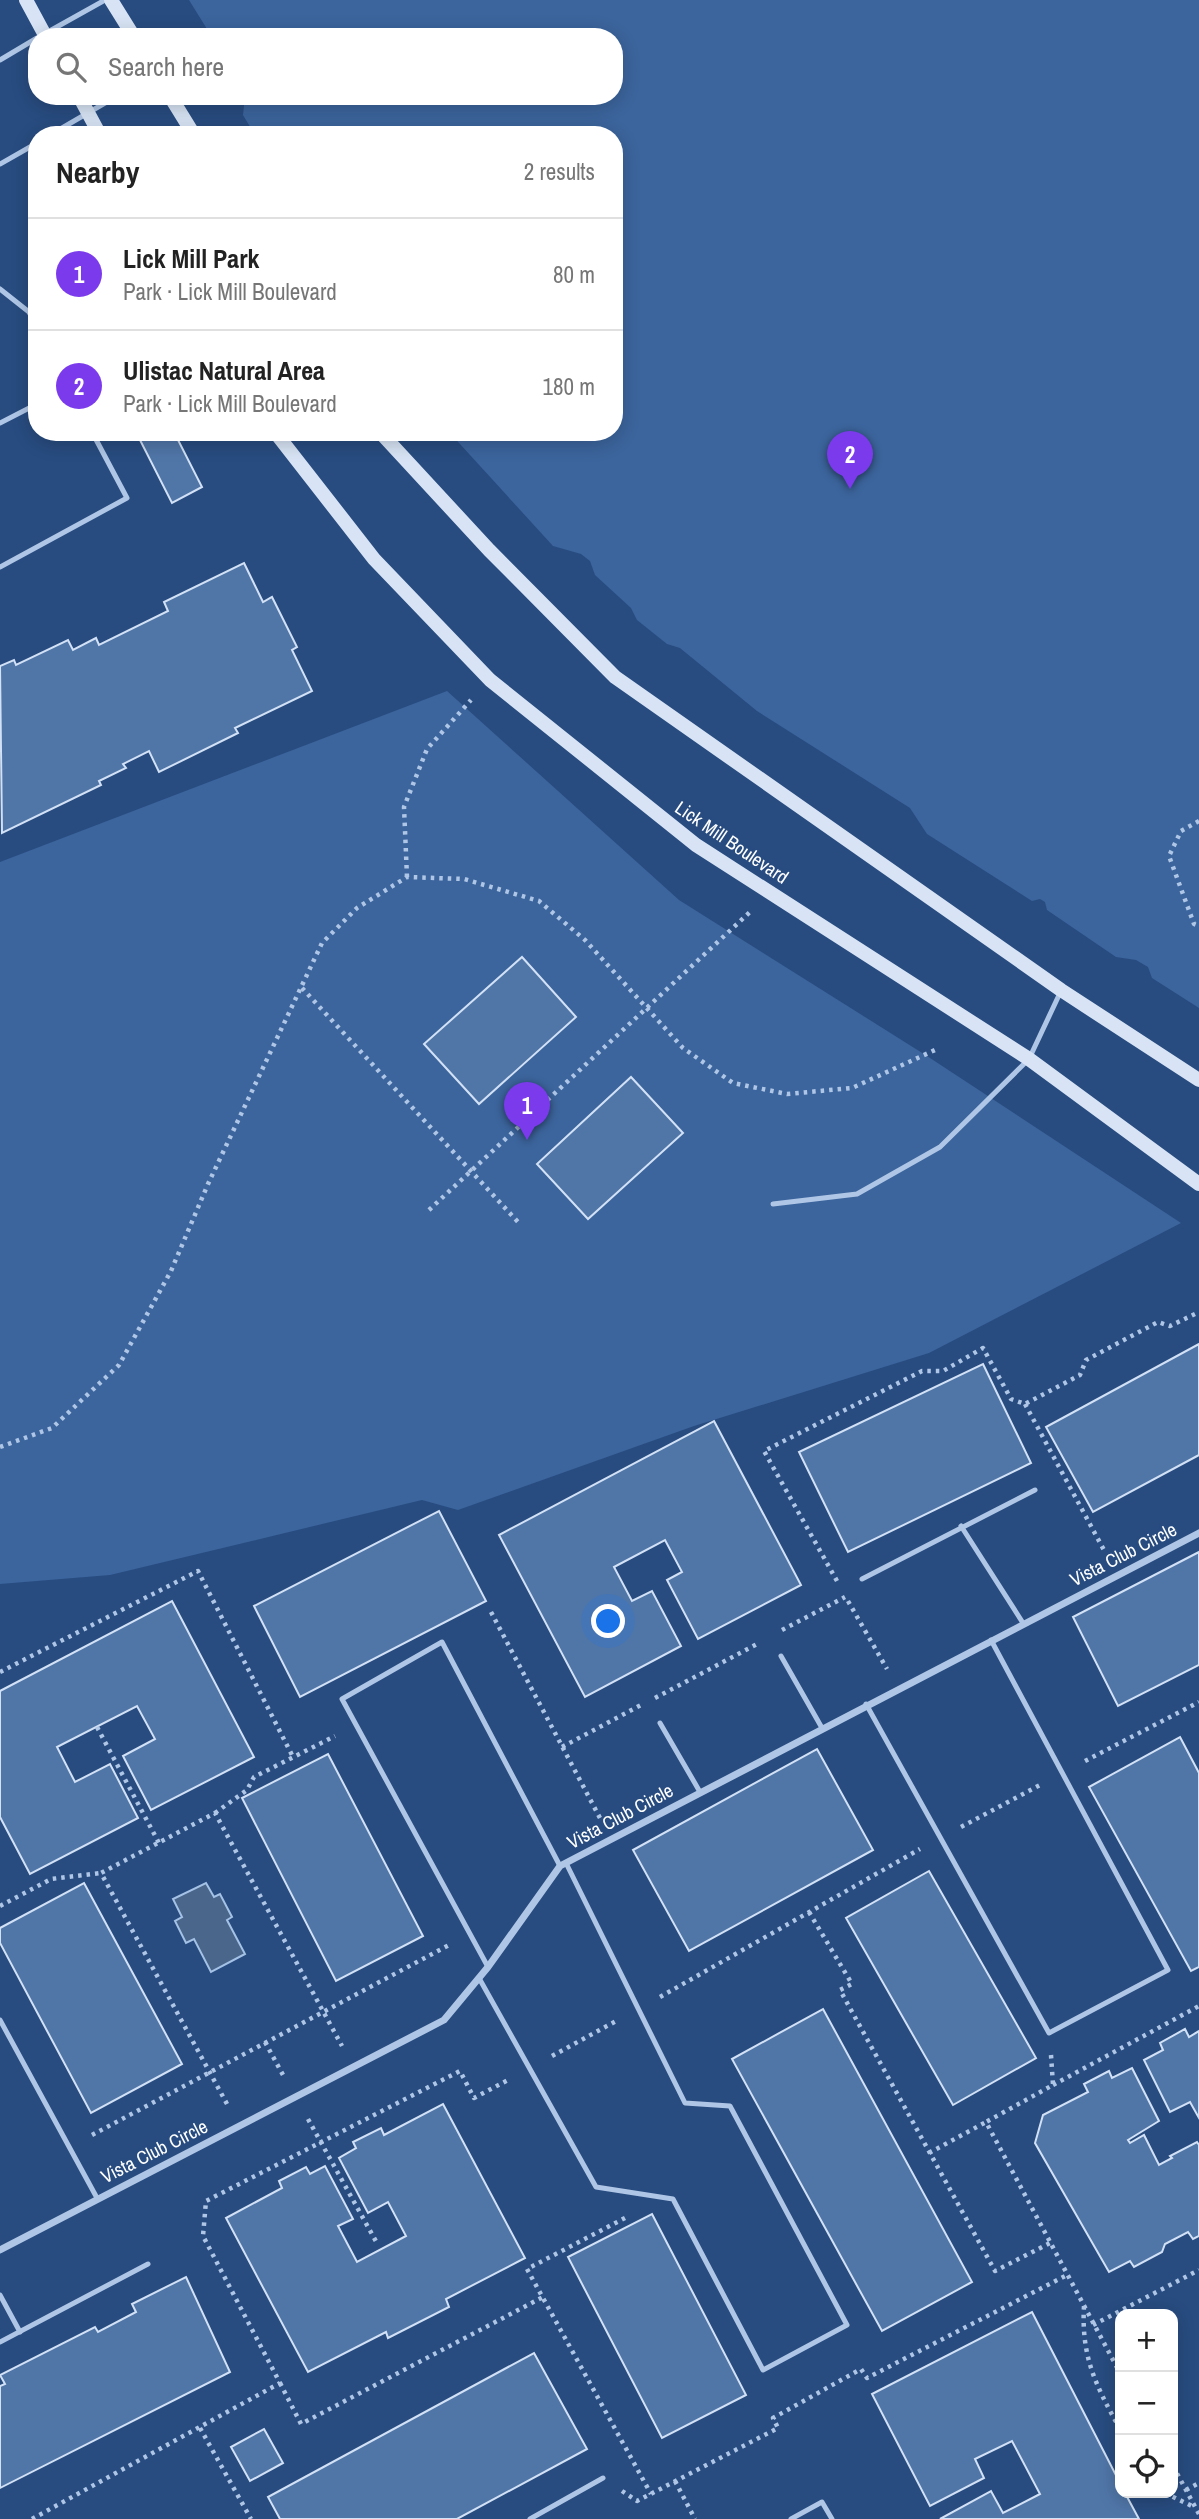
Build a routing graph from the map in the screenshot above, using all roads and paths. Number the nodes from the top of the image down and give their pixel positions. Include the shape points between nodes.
1 (26, 0) edge
2 (105, 0) edge
3 (111, 0) edge
4 (38, 28) edge
5 (56, 28) edge
6 (128, 28) edge
7 (28, 44) edge
8 (0, 60) edge
9 (84, 105) edge
10 (102, 105) edge
11 (176, 105) edge
12 (88, 113) junction
13 (66, 126) edge
14 (95, 126) edge
15 (188, 126) edge
16 (28, 148) edge
17 (0, 164) edge
18 (0, 289) edge
19 (28, 311) edge
20 (28, 409) edge
21 (0, 423) edge
22 (97, 441) edge
23 (282, 441) edge
24 (388, 441) edge
25 (0, 567) edge
26 (490, 680) junction
27 (1199, 821) edge
28 (407, 877) junction
29 (771, 892) junction
30 (1199, 926) edge
31 (302, 988) junction
32 (1061, 990) junction
33 (647, 1007) junction
34 (935, 1050) dead end
35 (1029, 1059) junction
36 (1199, 1080) edge
37 (471, 1170) junction
38 (1199, 1184) edge
39 (774, 1204) dead end
40 (429, 1210) dead end
41 (518, 1222) dead end
42 (1199, 1312) edge
43 (1025, 1404) junction
44 (0, 1447) edge
45 (1035, 1490) dead end
46 (961, 1526) junction
47 (1199, 1533) edge
48 (1117, 1575) junction
49 (862, 1579) dead end
50 (846, 1596) junction
51 (491, 1612) dead end
52 (1023, 1623) junction
53 (772, 1636) dead end
54 (990, 1640) junction
55 (760, 1642) dead end
56 (781, 1656) dead end
57 (0, 1672) edge
58 (897, 1688) junction
59 (866, 1704) junction
60 (660, 1723) dead end
61 (356, 1725) junction
62 (97, 1727) dead end
63 (822, 1728) junction
64 (562, 1747) junction
65 (293, 1757) junction
66 (700, 1792) junction
67 (215, 1813) junction
68 (611, 1838) junction
69 (159, 1843) junction
70 (563, 1864) junction
71 (101, 1873) junction
72 (0, 1906) edge
73 (809, 1912) dead end
74 (470, 1934) junction
75 (488, 1967) junction
76 (479, 1978) junction
77 (1199, 2007) edge
78 (323, 2011) junction
79 (0, 2020) edge
80 (1049, 2033) junction
81 (265, 2042) junction
82 (354, 2068) junction
83 (209, 2071) junction
84 (1053, 2085) junction
85 (296, 2098) junction
86 (986, 2122) junction
87 (238, 2127) junction
88 (70, 2147) junction
89 (929, 2153) junction
90 (97, 2198) junction
91 (663, 2199) junction
92 (1050, 2243) junction
93 (378, 2245) dead end
94 (0, 2250) edge
95 (148, 2264) dead end
96 (1199, 2270) edge
97 (1067, 2275) junction
98 (0, 2295) edge
99 (543, 2297) junction
100 (1084, 2306) junction
101 (1093, 2325) junction
102 (20, 2332) junction
103 (0, 2342) edge
104 (1119, 2372) edge
105 (281, 2383) dead end
106 (1115, 2420) edge
107 (200, 2428) dead end
108 (1178, 2475) edge
109 (603, 2478) joint
110 (675, 2481) junction
111 (1199, 2483) edge
112 (1186, 2490) junction
113 (651, 2494) junction
114 (1176, 2498) edge
115 (1195, 2507) junction
116 (1199, 2514) edge
117 (251, 2519) edge
118 (530, 2519) edge
119 (695, 2519) edge
120 (791, 2519) edge
121 (832, 2519) edge

1 - 4 main road
2 - 5 lane
3 - 6 main road
7 - 8 lane
9 - 12 main road
10 - 12 lane
11 - 15 main road
12 - 13 lane
12 - 14 main road
16 - 17 lane
18 - 19 lane
20 - 21 lane
22 - 25 lane via 127,498
23 - 26 main road, Lick Mill Boulevard via 374,559
24 - 32 main road via 615,677
26 - 28 path via 427,749 404,807
26 - 29 main road, Lick Mill Boulevard via 696,845
27 - 30 path via 1181,831 1169,856 1194,924
28 - 31 path via 357,908 322,943
28 - 33 path via 464,879 539,901 585,940
29 - 33 path
29 - 35 main road, Lick Mill Boulevard
31 - 37 path
31 - 44 path via 171,1271 119,1365 52,1428
32 - 35 lane
32 - 36 main road
33 - 34 path via 683,1048 733,1083 787,1094 852,1088
33 - 37 path
35 - 38 main road, Lick Mill Boulevard
35 - 39 lane via 940,1147 858,1194
37 - 40 path
37 - 41 path
42 - 43 path via 1170,1326 1158,1322 1086,1360 1080,1375
43 - 48 path
43 - 50 path via 1011,1399 983,1349 943,1371 922,1371 764,1451
45 - 46 lane
46 - 49 lane
46 - 52 lane
47 - 48 street, Vista Club Circle
48 - 52 street, Vista Club Circle
50 - 53 path
50 - 58 path
51 - 64 path
52 - 54 street, Vista Club Circle
54 - 58 street, Vista Club Circle
54 - 80 lane via 1168,1970
55 - 64 path
56 - 63 lane
57 - 65 path via 198,1571
58 - 59 street, Vista Club Circle
59 - 63 street, Vista Club Circle
59 - 80 lane
60 - 66 lane
61 - 65 path
61 - 70 lane via 342,1699 442,1642
61 - 74 lane
62 - 69 path
63 - 66 street, Vista Club Circle
64 - 68 path
65 - 67 path via 254,1777 247,1790
66 - 68 street, Vista Club Circle
67 - 69 path
67 - 78 path
68 - 70 street, Vista Club Circle
69 - 71 path
70 - 75 street, Vista Club Circle
70 - 91 lane via 685,2102 730,2106 847,2325 763,2370 673,2199
71 - 72 path via 51,1879
71 - 83 path
73 - 89 path via 852,1984 840,1990
74 - 75 lane
74 - 78 path
75 - 76 street, Vista Club Circle
76 - 82 street, Vista Club Circle via 444,2020
76 - 91 lane via 596,2187
77 - 84 path
78 - 81 path
78 - 82 path
79 - 88 lane
80 - 84 path
81 - 83 path
81 - 85 path
82 - 85 street, Vista Club Circle
83 - 87 path
83 - 88 path
84 - 86 path
85 - 87 street, Vista Club Circle
85 - 93 path
86 - 89 path
86 - 92 path
87 - 90 street, Vista Club Circle
88 - 90 lane
89 - 92 path via 995,2271
90 - 94 street, Vista Club Circle
91 - 99 path via 527,2269
92 - 97 path
95 - 102 lane
96 - 101 path
97 - 100 path
97 - 110 path via 867,2378 861,2369 773,2418 778,2428
98 - 102 lane
99 - 105 path via 301,2424
99 - 113 path
100 - 101 path
100 - 106 path via 1082,2334 1087,2360 1094,2384
101 - 104 path
102 - 103 lane
107 - 117 path
108 - 112 path
109 - 113 path via 637,2501
109 - 118 lane
110 - 113 path
110 - 119 path
111 - 112 path
112 - 115 path
114 - 115 path
115 - 116 path
120 - 121 lane via 822,2502

